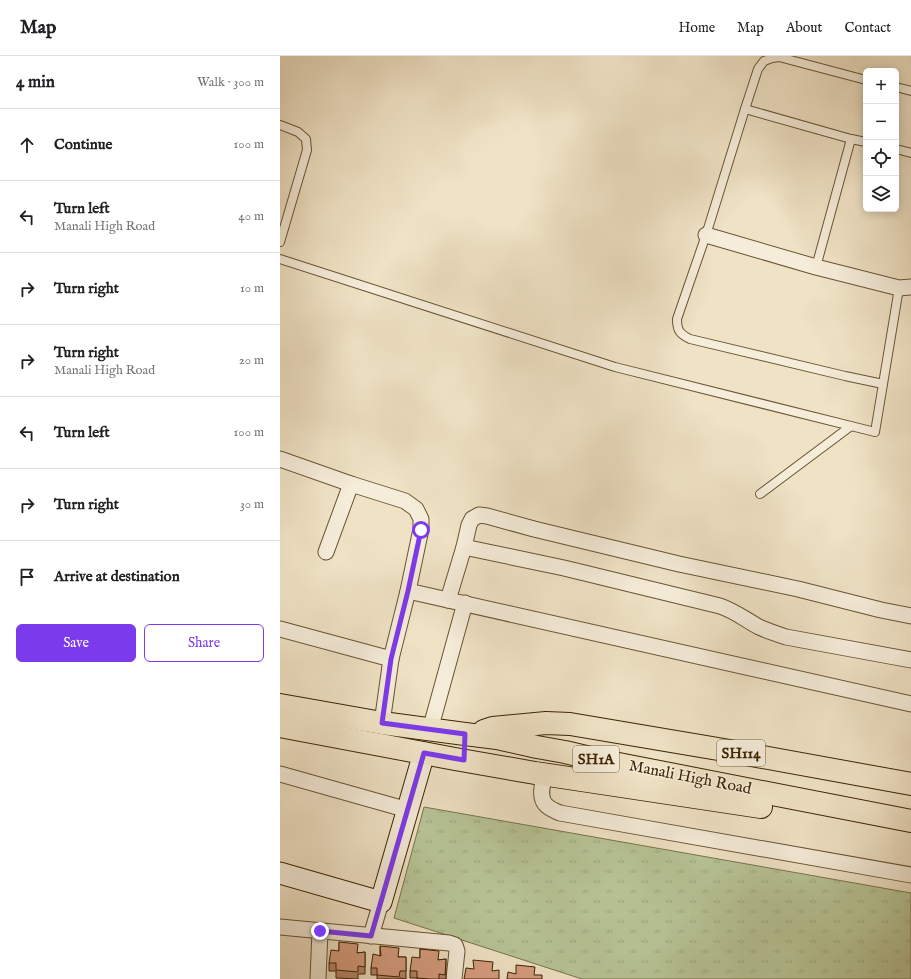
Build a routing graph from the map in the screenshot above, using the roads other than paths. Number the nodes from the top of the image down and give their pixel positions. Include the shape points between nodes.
1 (863, 79) edge
2 (899, 88) edge
3 (911, 91) edge
4 (745, 109) junction
5 (280, 125) edge
6 (852, 139) junction
7 (863, 141) edge
8 (899, 150) edge
9 (911, 153) edge
10 (706, 235) junction
11 (280, 242) edge
12 (280, 259) edge
13 (816, 267) junction
14 (905, 288) edge
15 (883, 384) junction
16 (851, 426) junction
17 (280, 460) edge
18 (350, 484) junction
19 (760, 494) dead end
20 (464, 547) junction
21 (326, 552) dead end
22 (408, 591) junction
23 (448, 600) junction
24 (465, 603) junction
25 (911, 616) edge
26 (280, 629) edge
27 (391, 659) junction
28 (911, 660) edge
29 (911, 704) edge
30 (280, 706) edge
31 (382, 723) junction
32 (570, 724) junction
33 (280, 726) edge
34 (430, 730) junction
35 (611, 731) junction
36 (468, 735) junction
37 (537, 747) junction
38 (565, 752) junction
39 (424, 753) junction
40 (464, 760) junction
41 (603, 761) junction
42 (540, 773) junction
43 (280, 774) edge
44 (911, 784) edge
45 (408, 810) junction
46 (911, 821) edge
47 (911, 836) edge
48 (280, 873) edge
49 (911, 875) edge
50 (381, 902) junction
51 (280, 927) edge
52 (320, 931) junction
53 (371, 936) junction
54 (318, 979) edge
55 (454, 979) edge

1 - 4 lane via 779,57 772,58 764,61 758,69
2 - 3 lane
4 - 6 lane
4 - 10 lane
5 - 11 lane via 298,132 306,140 308,150
6 - 7 lane
6 - 13 lane
8 - 9 lane
10 - 13 street
10 - 15 lane via 677,319 678,331 683,336
12 - 16 lane via 615,367
13 - 14 street
14 - 15 lane
15 - 16 lane via 875,432
16 - 19 lane
17 - 18 street
18 - 21 street
18 - 22 street via 405,501 416,509 421,519 421,530
20 - 23 street
20 - 25 street via 472,519 478,515 487,516 679,564
20 - 28 street via 564,568 728,609 774,634
22 - 23 street
22 - 27 street
23 - 24 street
24 - 29 street
24 - 34 street
26 - 27 street
27 - 31 street
30 - 31 main road, Manali High Road / SH1A
31 - 34 main road, Manali High Road / SH1A
32 - 35 main road, SH114
32 - 36 main road via 546,722 493,728
32 - 38 main road
33 - 39 main road, Manali High Road / SH1A
34 - 36 main road, Manali High Road / SH1A
35 - 41 main road
35 - 44 main road, SH114
36 - 37 main road, Manali High Road / SH1A via 497,738
36 - 40 main road
37 - 38 main road, Manali High Road / SH1A
37 - 42 main road
38 - 41 main road, Manali High Road / SH1A
39 - 40 main road, Manali High Road / SH1A
39 - 45 street
40 - 42 main road, Manali High Road / SH1A
41 - 46 main road, Manali High Road / SH1A
42 - 47 main road, Manali High Road / SH1A via 753,805
42 - 49 street via 545,805 560,813
43 - 45 street
45 - 50 street
48 - 50 street
50 - 53 street
51 - 52 street
52 - 53 street
52 - 54 street
53 - 55 street via 455,945 457,951

